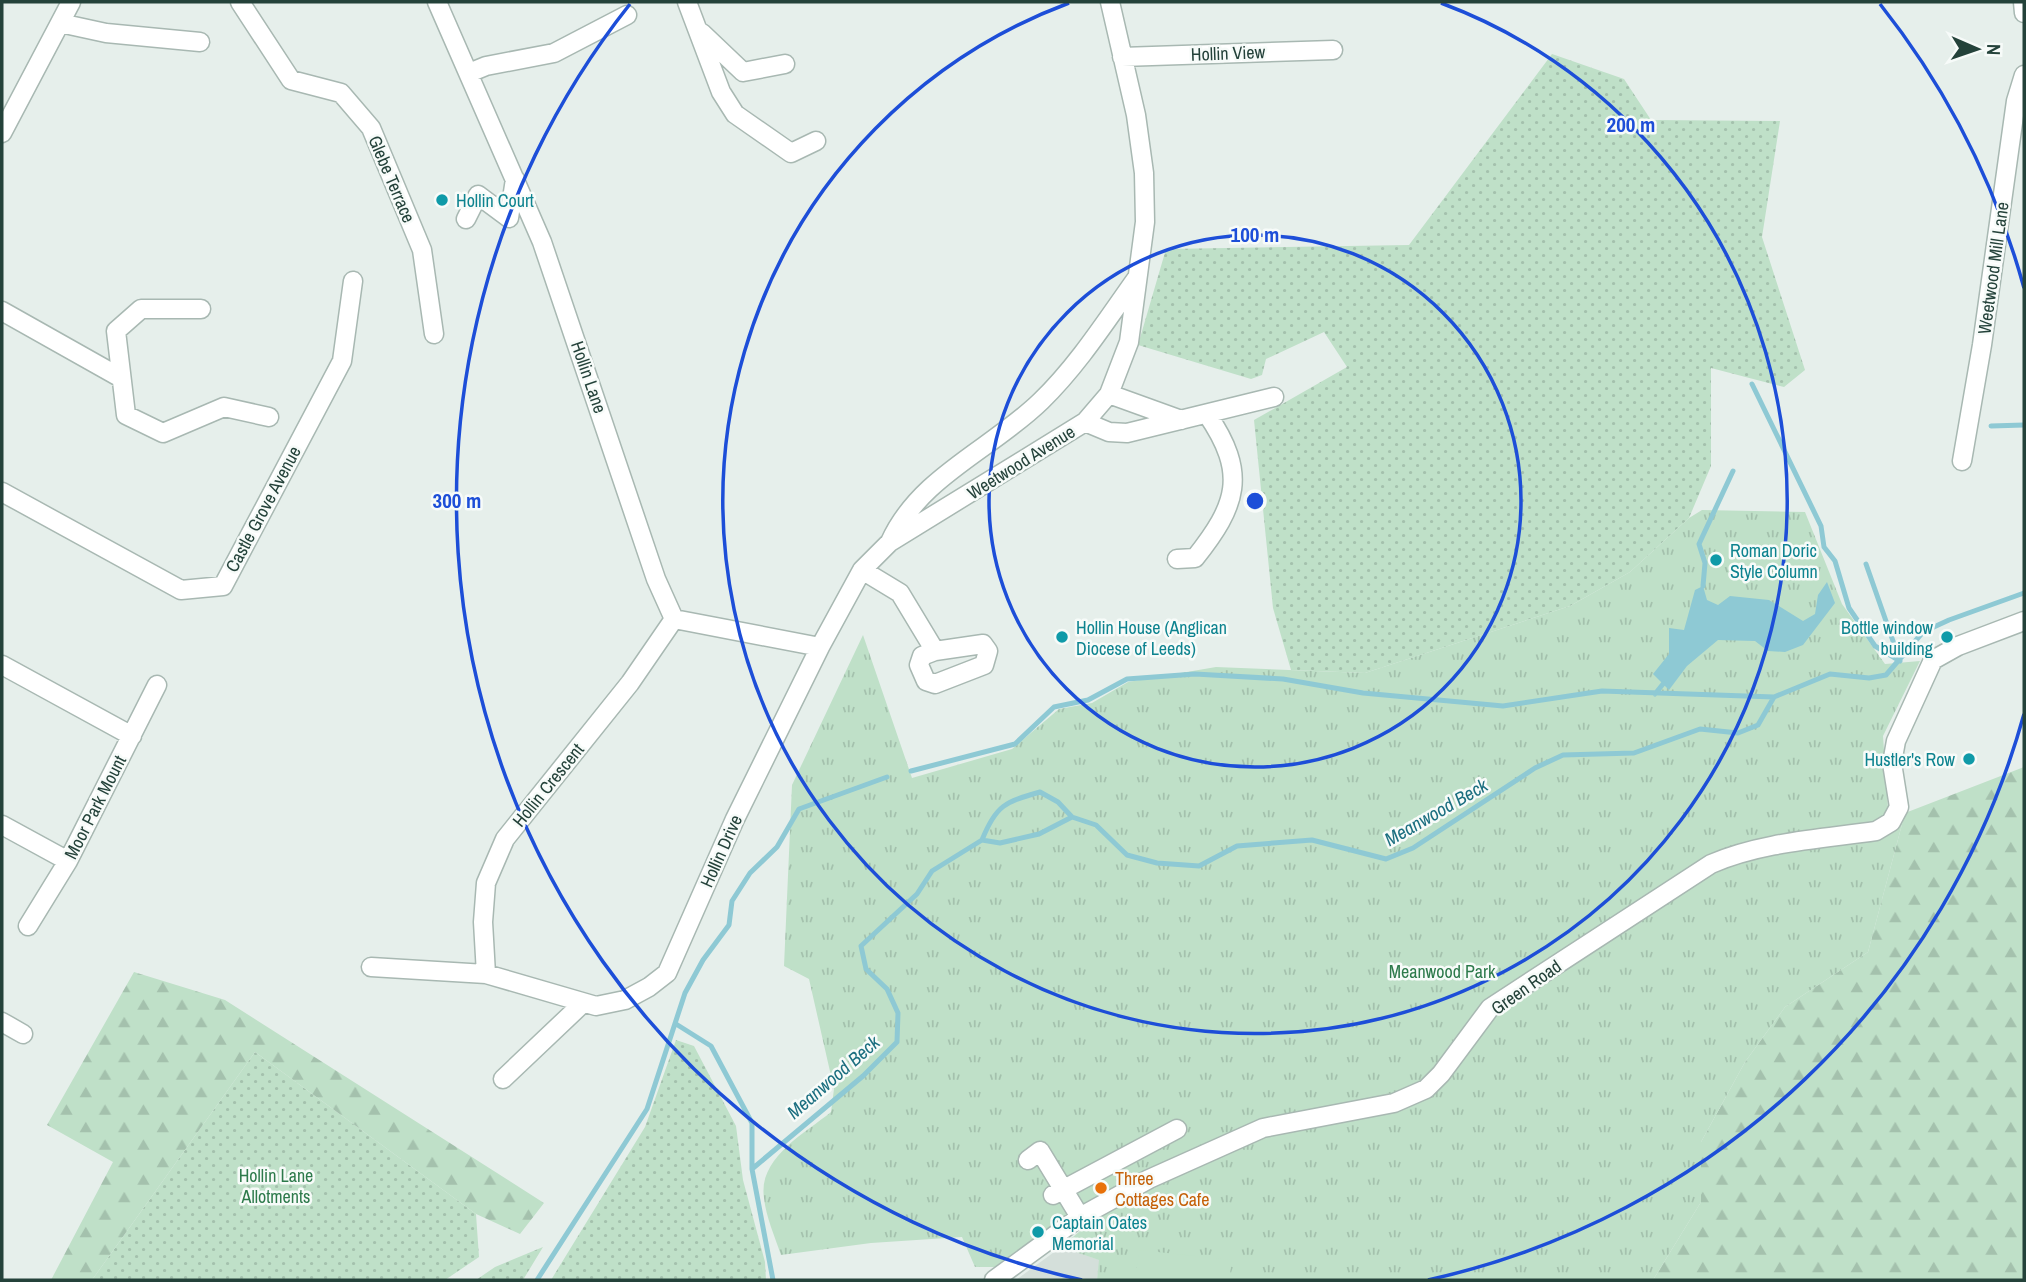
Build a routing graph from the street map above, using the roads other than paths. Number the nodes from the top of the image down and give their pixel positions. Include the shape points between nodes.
1 (71, 2) edge
2 (240, 2) edge
3 (437, 2) edge
4 (687, 2) edge
5 (1110, 2) edge
6 (2022, 2) edge
7 (2024, 13) edge
8 (627, 15) dead end
9 (60, 23) junction
10 (699, 30) junction
11 (200, 42) dead end
12 (1333, 50) dead end
13 (1122, 57) junction
14 (785, 64) dead end
15 (470, 73) junction
16 (2024, 75) edge
17 (2, 133) edge
18 (816, 141) dead end
19 (515, 179) junction
20 (466, 219) dead end
21 (1140, 273) junction
22 (352, 281) dead end
23 (201, 309) dead end
24 (2, 311) edge
25 (434, 334) dead end
26 (121, 378) junction
27 (1109, 394) junction
28 (1274, 397) dead end
29 (1207, 414) junction
30 (269, 417) dead end
31 (1181, 420) junction
32 (1085, 422) junction
33 (1962, 461) dead end
34 (2, 492) edge
35 (890, 542) junction
36 (1177, 559) dead end
37 (862, 570) junction
38 (674, 619) junction
39 (2024, 621) edge
40 (820, 647) junction
41 (935, 652) dead end
42 (2, 665) edge
43 (157, 685) dead end
44 (132, 736) junction
45 (2, 825) edge
46 (68, 861) junction
47 (28, 926) dead end
48 (371, 967) dead end
49 (486, 974) junction
50 (582, 1004) junction
51 (2, 1023) edge
52 (23, 1034) dead end
53 (503, 1079) dead end
54 (1177, 1129) dead end
55 (1028, 1160) dead end
56 (1059, 1191) junction
57 (1080, 1217) junction
58 (993, 1280) edge

1 - 9 street
2 - 25 street, Glebe Terrace via 291,80 341,93 372,128 422,250
3 - 15 street, Hollin Lane
4 - 10 street
5 - 13 street, Weetwood Avenue
6 - 7 street
8 - 15 street via 554,52
9 - 11 street via 106,33
9 - 17 street
10 - 14 street via 743,72
10 - 18 street via 721,92 735,114 791,153
12 - 13 street, Hollin View
13 - 21 street, Weetwood Avenue via 1144,173
15 - 19 street, Hollin Lane
16 - 33 street, Weetwood Mill Lane via 2015,101
19 - 20 street via 509,218 478,195
19 - 38 street, Hollin Lane via 542,242 656,579
21 - 27 street, Weetwood Avenue via 1129,342
21 - 35 street, Weetwood Avenue via 1087,348 1041,401 929,488 898,524
22 - 34 street, Castle Grove Avenue via 342,360 223,586 181,590
23 - 26 street via 141,309 116,331
24 - 26 street
26 - 30 street via 125,415 163,433 224,407
27 - 31 street
27 - 32 street, Weetwood Avenue
28 - 29 street
29 - 31 street
29 - 36 street via 1226,449 1232,499 1226,516 1195,558
31 - 32 street via 1127,433 1109,432
32 - 35 street, Weetwood Avenue
35 - 37 street, Weetwood Avenue
37 - 40 street, Weetwood Avenue
37 - 41 street via 900,593
38 - 40 street
38 - 49 street, Hollin Crescent via 630,683 505,839 486,883
39 - 57 street, Green Road via 1933,660 1896,741 1892,763 1899,807 1891,822 1876,831 1758,849 1711,864 1490,1008 1426,1089 1394,1103 1263,1128 1149,1179
40 - 50 street, Hollin Drive via 734,819 667,973 625,1000
42 - 44 street
43 - 44 street, Moor Park Mount
44 - 46 street, Moor Park Mount
45 - 46 street
46 - 47 street, Moor Park Mount
48 - 49 street, Hollin Drive
49 - 50 street, Hollin Drive
50 - 53 street
51 - 52 street
54 - 56 street
55 - 56 street via 1040,1151
56 - 57 street
57 - 58 street, Green Road

